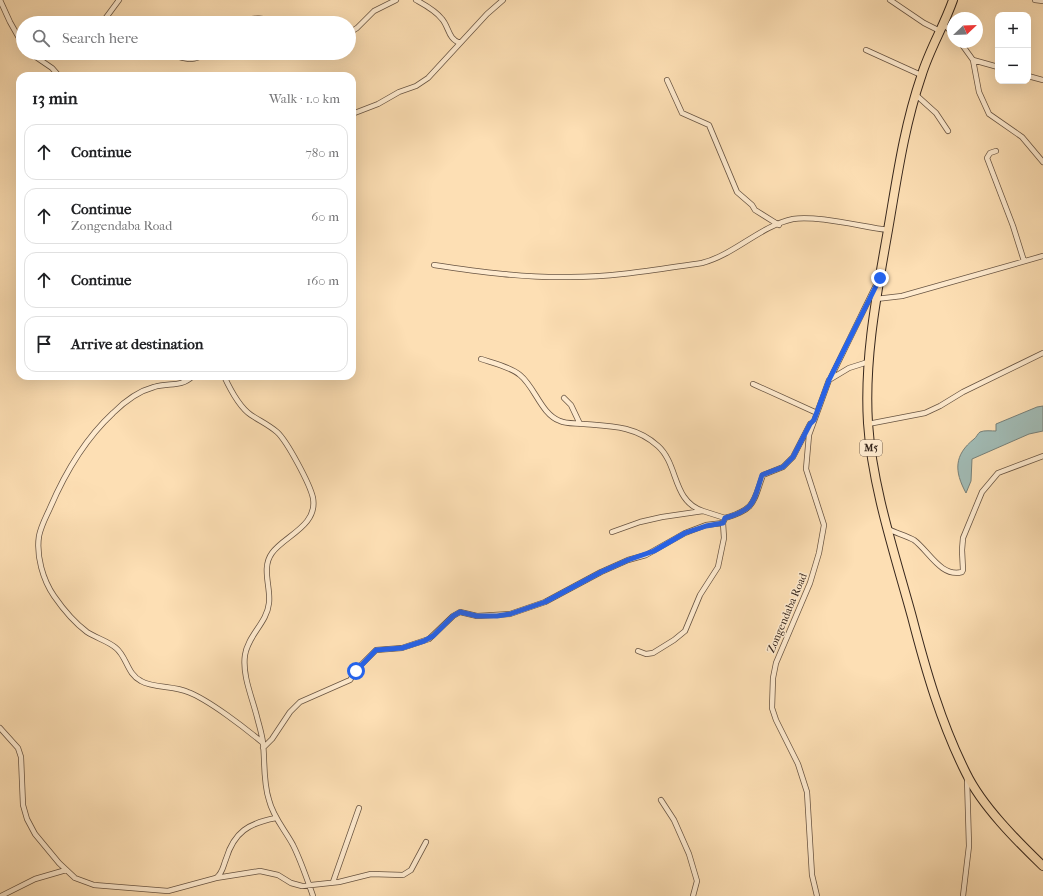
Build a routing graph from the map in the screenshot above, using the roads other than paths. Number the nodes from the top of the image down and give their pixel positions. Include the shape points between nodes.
1 (0, 0) edge
2 (119, 0) edge
3 (396, 0) edge
4 (416, 0) edge
5 (503, 0) edge
6 (890, 0) edge
7 (953, 0) edge
8 (1035, 0) edge
9 (1043, 2) edge
10 (107, 16) edge
11 (943, 23) junction
12 (947, 27) edge
13 (356, 28) edge
14 (940, 31) junction
15 (16, 33) edge
16 (460, 43) junction
17 (964, 48) edge
18 (866, 50) dead end
19 (40, 60) edge
20 (973, 60) junction
21 (995, 66) edge
22 (56, 72) edge
23 (921, 75) junction
24 (1031, 77) edge
25 (667, 80) dead end
26 (1043, 80) edge
27 (915, 94) junction
28 (356, 112) edge
29 (948, 131) dead end
30 (996, 151) dead end
31 (1043, 162) edge
32 (779, 225) junction
33 (888, 230) junction
34 (1043, 256) edge
35 (1024, 261) junction
36 (434, 265) dead end
37 (880, 278) junction
38 (876, 299) junction
39 (1043, 353) edge
40 (481, 359) dead end
41 (868, 362) junction
42 (188, 380) edge
43 (226, 380) edge
44 (829, 380) junction
45 (753, 384) dead end
46 (564, 398) dead end
47 (817, 413) junction
48 (814, 420) junction
49 (580, 424) junction
50 (868, 424) junction
51 (1043, 456) edge
52 (703, 511) junction
53 (724, 520) junction
54 (888, 529) junction
55 (612, 532) dead end
56 (904, 536) junction
57 (892, 542) junction
58 (638, 651) dead end
59 (0, 728) edge
60 (263, 745) junction
61 (967, 775) junction
62 (661, 800) dead end
63 (359, 808) dead end
64 (276, 818) junction
65 (426, 842) dead end
66 (1043, 866) edge
67 (66, 870) junction
68 (216, 878) junction
69 (332, 882) junction
70 (309, 885) junction
71 (1, 896) edge
72 (313, 896) edge
73 (693, 896) edge
74 (817, 896) edge
75 (963, 896) edge

1 - 15 street
2 - 10 street
3 - 13 street via 374,11
4 - 16 street via 438,14 452,39
5 - 16 street via 486,14
6 - 14 street
7 - 11 highway, M5
8 - 9 street
11 - 12 street
11 - 14 highway, M5
14 - 23 highway, M5
16 - 28 street via 436,72 420,84
17 - 20 street
18 - 23 street
19 - 22 street
20 - 21 street
20 - 31 street via 979,92 988,114 1022,137
23 - 27 highway, M5
24 - 26 street
25 - 32 street via 682,113 702,121 711,128 739,195 758,212
27 - 29 street via 936,113
27 - 33 highway, M5 via 900,157
30 - 35 street via 990,153 987,158
32 - 33 street via 801,219
32 - 36 street via 716,260 595,276 507,275
33 - 37 highway, M5
34 - 35 street
35 - 38 street via 902,296
37 - 38 highway, M5
37 - 44 street, Zongendaba Road
38 - 41 highway, M5
39 - 50 street via 925,413
40 - 49 street via 521,376 553,417 560,421
41 - 44 street via 849,368
41 - 50 highway, M5
42 - 60 street via 185,383 154,386 142,391 113,413 98,429 70,467 39,535 42,570 53,595 59,602 87,632 118,650 135,678 145,684 188,692 215,708
43 - 60 street via 250,415 280,435 308,486 314,508 296,533 275,549 270,557 266,576 268,608 251,636 245,655 248,683
44 - 47 street, Zongendaba Road
45 - 47 street
46 - 49 street via 571,405
47 - 48 street, Zongendaba Road
48 - 53 street via 793,457 783,467 762,475 756,497 750,507
48 - 74 street, Zongendaba Road via 809,435 806,469 824,525 810,583 776,663 771,695 776,720 804,778 812,875
49 - 52 street via 620,426 647,438 662,450 682,496
50 - 54 highway, M5
51 - 56 street via 998,473 982,492 963,538 962,572 952,573 946,570 913,540
52 - 53 street
52 - 55 street via 647,520
53 - 58 street via 724,538 718,567 700,595 685,631 653,653
53 - 60 street via 685,533 654,551 601,572 545,602 497,616 477,616 460,612 424,641 402,648 376,650 350,680 309,697 296,706 272,739
54 - 56 street
54 - 57 highway, M5
56 - 57 street
57 - 61 highway, M5 via 933,693
59 - 67 street via 13,740 21,757 23,805 27,819 42,843
60 - 64 street via 265,786
61 - 66 highway, M5 via 991,809
61 - 75 street via 969,846
62 - 73 street via 674,820 689,854 697,881
63 - 69 street
64 - 68 street via 259,822 236,837 231,843 221,874
64 - 70 street via 293,846
65 - 69 street via 411,870 402,875 370,874
67 - 68 street via 75,878 94,885 148,890 168,891
67 - 71 street via 35,879
68 - 70 street via 260,871 278,875 291,883
69 - 70 street
70 - 72 street

